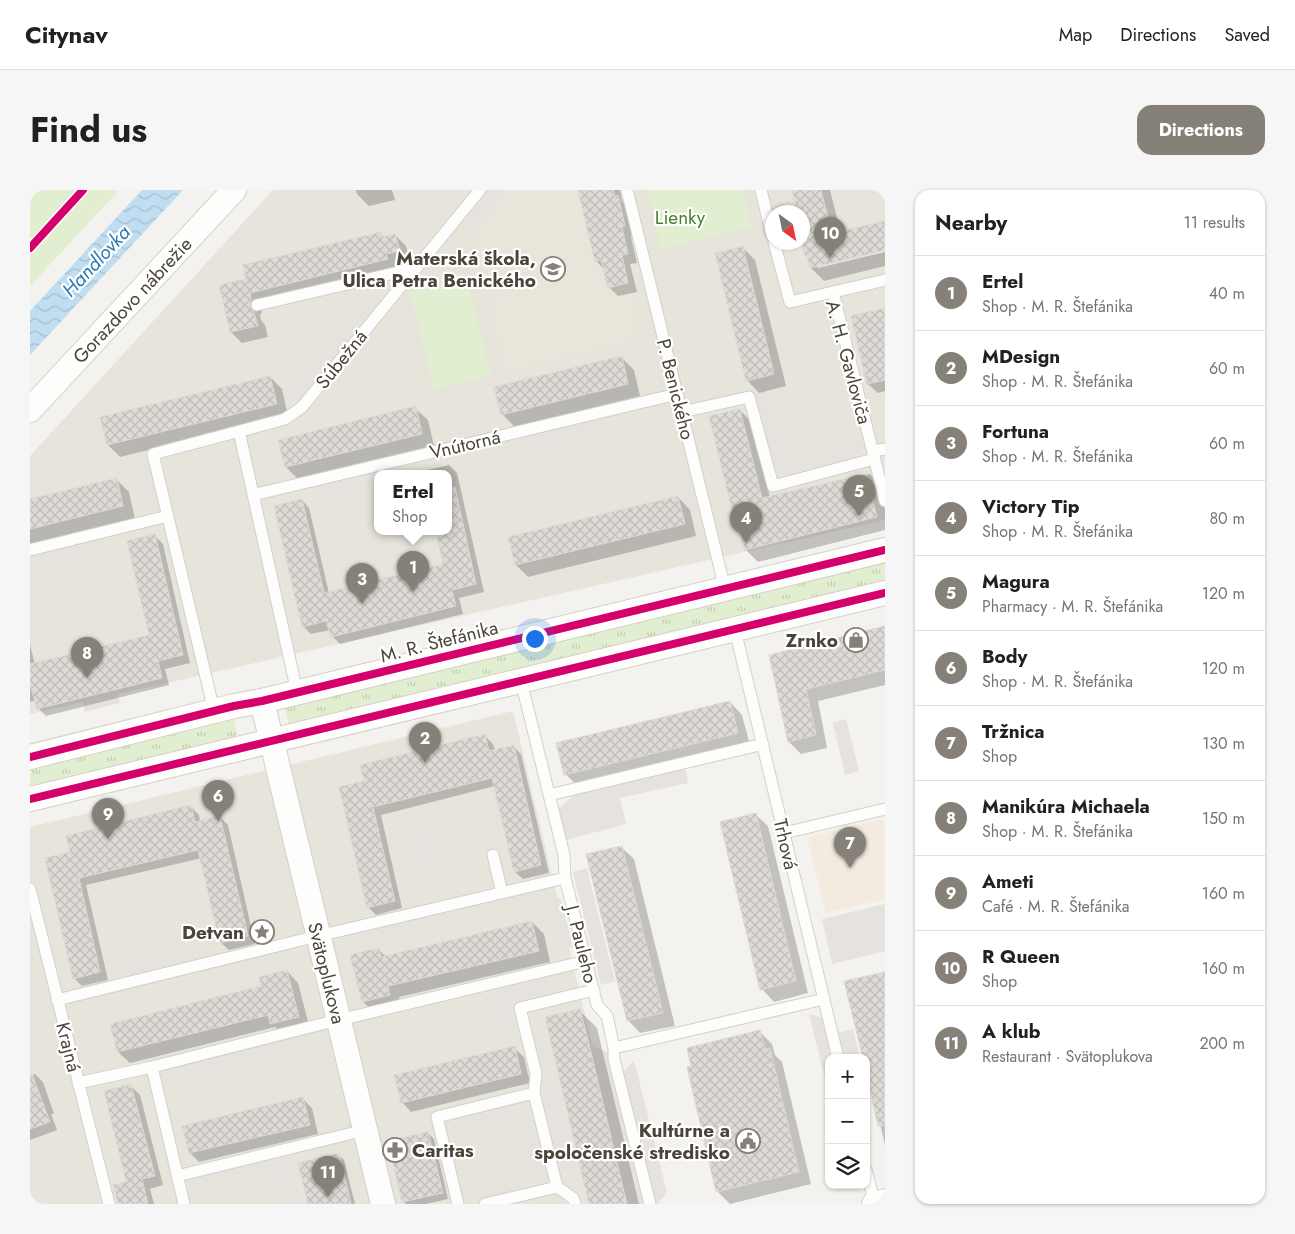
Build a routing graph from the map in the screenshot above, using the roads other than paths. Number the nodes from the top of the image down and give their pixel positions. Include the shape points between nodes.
1 (234, 190) edge
2 (480, 190) edge
3 (627, 190) edge
4 (761, 190) edge
5 (765, 207) edge
6 (776, 250) edge
7 (416, 268) junction
8 (885, 280) edge
9 (833, 292) junction
10 (257, 305) dead end
11 (678, 394) junction
12 (30, 410) edge
13 (682, 412) junction
14 (239, 431) junction
15 (885, 449) edge
16 (873, 455) junction
17 (253, 495) junction
18 (885, 501) edge
19 (168, 516) junction
20 (30, 550) edge
21 (885, 550) edge
22 (725, 588) junction
23 (885, 593) edge
24 (735, 630) junction
25 (520, 681) junction
26 (298, 692) junction
27 (262, 701) junction
28 (214, 711) junction
29 (271, 741) junction
30 (763, 744) junction
31 (30, 757) edge
32 (549, 795) junction
33 (30, 799) edge
34 (885, 809) edge
35 (784, 833) junction
36 (493, 855) dead end
37 (565, 878) junction
38 (30, 889) edge
39 (502, 893) junction
40 (318, 936) junction
41 (586, 961) junction
42 (594, 990) junction
43 (824, 999) junction
44 (57, 1000) junction
45 (338, 1020) junction
46 (614, 1048) junction
47 (837, 1054) edge
48 (152, 1067) junction
49 (78, 1083) junction
50 (534, 1093) junction
51 (365, 1130) junction
52 (177, 1176) junction
53 (557, 1187) junction
54 (870, 1187) edge
55 (885, 1201) edge
56 (109, 1204) edge
57 (184, 1204) edge
58 (383, 1204) edge
59 (458, 1204) edge
60 (485, 1204) edge
61 (575, 1204) edge
62 (650, 1204) edge
63 (874, 1204) edge

1 - 12 street, Gorazdovo nábrežie
2 - 7 lane, Súbežná
3 - 11 lane, P. Benického
4 - 5 lane
6 - 9 lane, A. H. Gavloviča via 790,302
7 - 10 lane
7 - 14 lane, Súbežná via 302,407 285,419
8 - 9 lane
9 - 16 lane, A. H. Gavloviča
11 - 13 lane, P. Benického
11 - 17 lane, Vnútorná
13 - 16 lane via 749,397 773,486
13 - 22 lane, P. Benického
14 - 17 lane
14 - 19 lane, Súbežná via 153,454
15 - 16 lane
16 - 18 lane, A. H. Gavloviča
17 - 26 lane
19 - 20 lane
19 - 28 lane
21 - 22 street, M. R. Štefánika
22 - 26 street, M. R. Štefánika
23 - 24 street
24 - 25 street
24 - 30 lane, Trhová
25 - 29 street
25 - 32 lane, J. Pauleho
26 - 27 street, M. R. Štefánika
27 - 28 street, M. R. Štefánika
27 - 29 street
28 - 31 street, M. R. Štefánika
29 - 33 street
29 - 40 street, Svätoplukova
30 - 32 lane
30 - 35 lane, Trhová
32 - 37 lane, J. Pauleho via 564,855
34 - 35 lane
35 - 43 lane, Trhová
36 - 39 lane
37 - 39 lane
37 - 41 lane, J. Pauleho
38 - 44 lane, Krajná
39 - 40 lane
40 - 44 lane
40 - 45 street, Svätoplukova
41 - 42 lane, J. Pauleho
41 - 45 lane
42 - 46 lane, J. Pauleho via 597,1005 607,1016
42 - 50 lane via 520,1008 536,1074
43 - 46 lane
43 - 47 lane, Trhová
44 - 49 lane, Krajná
45 - 48 lane
45 - 51 street, Svätoplukova
46 - 62 lane, J. Pauleho
48 - 49 lane
48 - 52 lane
49 - 56 lane, Krajná
50 - 53 lane
50 - 59 lane via 437,1117
51 - 52 lane
51 - 58 street, Svätoplukova
52 - 57 lane
53 - 60 lane
53 - 61 lane via 573,1198
54 - 63 lane
55 - 63 street

